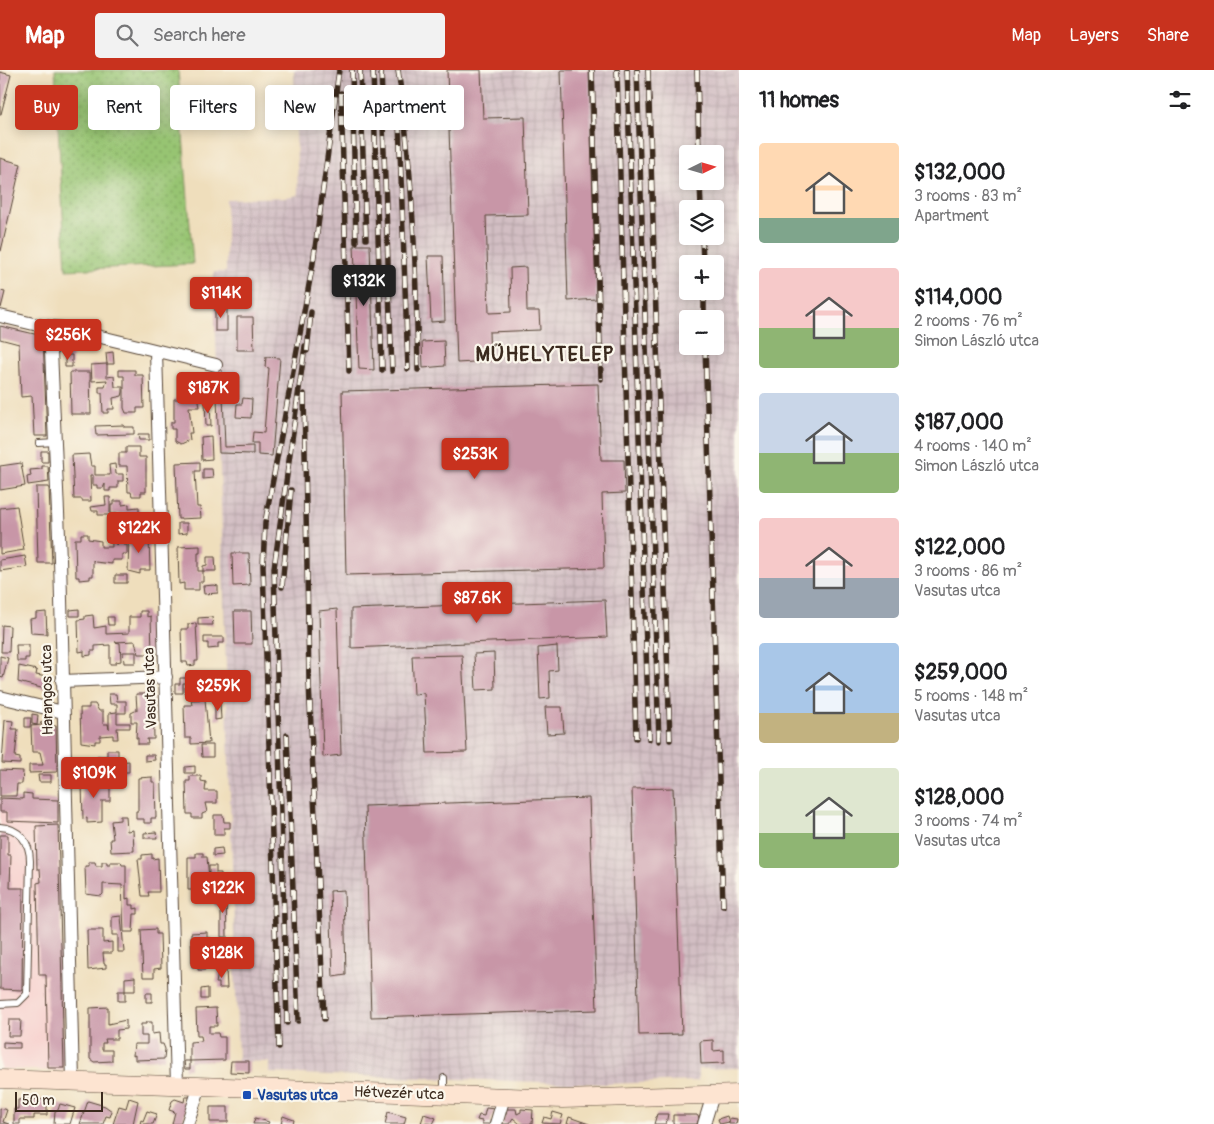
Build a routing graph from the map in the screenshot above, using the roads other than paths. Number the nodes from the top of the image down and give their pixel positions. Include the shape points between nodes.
1 (0, 316) edge
2 (50, 327) junction
3 (156, 351) junction
4 (216, 365) dead end
5 (55, 442) junction
6 (39, 443) dead end
7 (166, 677) junction
8 (62, 681) junction
9 (0, 697) edge
10 (63, 712) junction
11 (0, 826) edge
12 (0, 1004) edge
13 (0, 1079) edge
14 (73, 1082) junction
15 (178, 1084) junction
16 (200, 1086) junction
17 (739, 1094) edge
18 (713, 1095) junction
19 (504, 1097) junction
20 (187, 1124) edge
21 (496, 1124) edge
22 (704, 1124) edge

1 - 2 street
2 - 3 street
2 - 5 street, Harangos utca
3 - 4 street
3 - 7 street, Vasutas utca
5 - 6 lane
5 - 8 street, Harangos utca
7 - 8 street
7 - 15 street, Vasutas utca
8 - 10 street, Harangos utca
9 - 10 street
10 - 14 street, Harangos utca
11 - 12 lane via 16,831 22,837 30,861 27,994 18,1003
13 - 14 street, Hétvezér utca
14 - 15 street, Hétvezér utca
15 - 16 street, Hétvezér utca
16 - 19 street, Hétvezér utca via 444,1087
16 - 20 street
17 - 18 street, Hétvezér utca
18 - 19 street, Hétvezér utca via 562,1099
18 - 22 street
19 - 21 street

